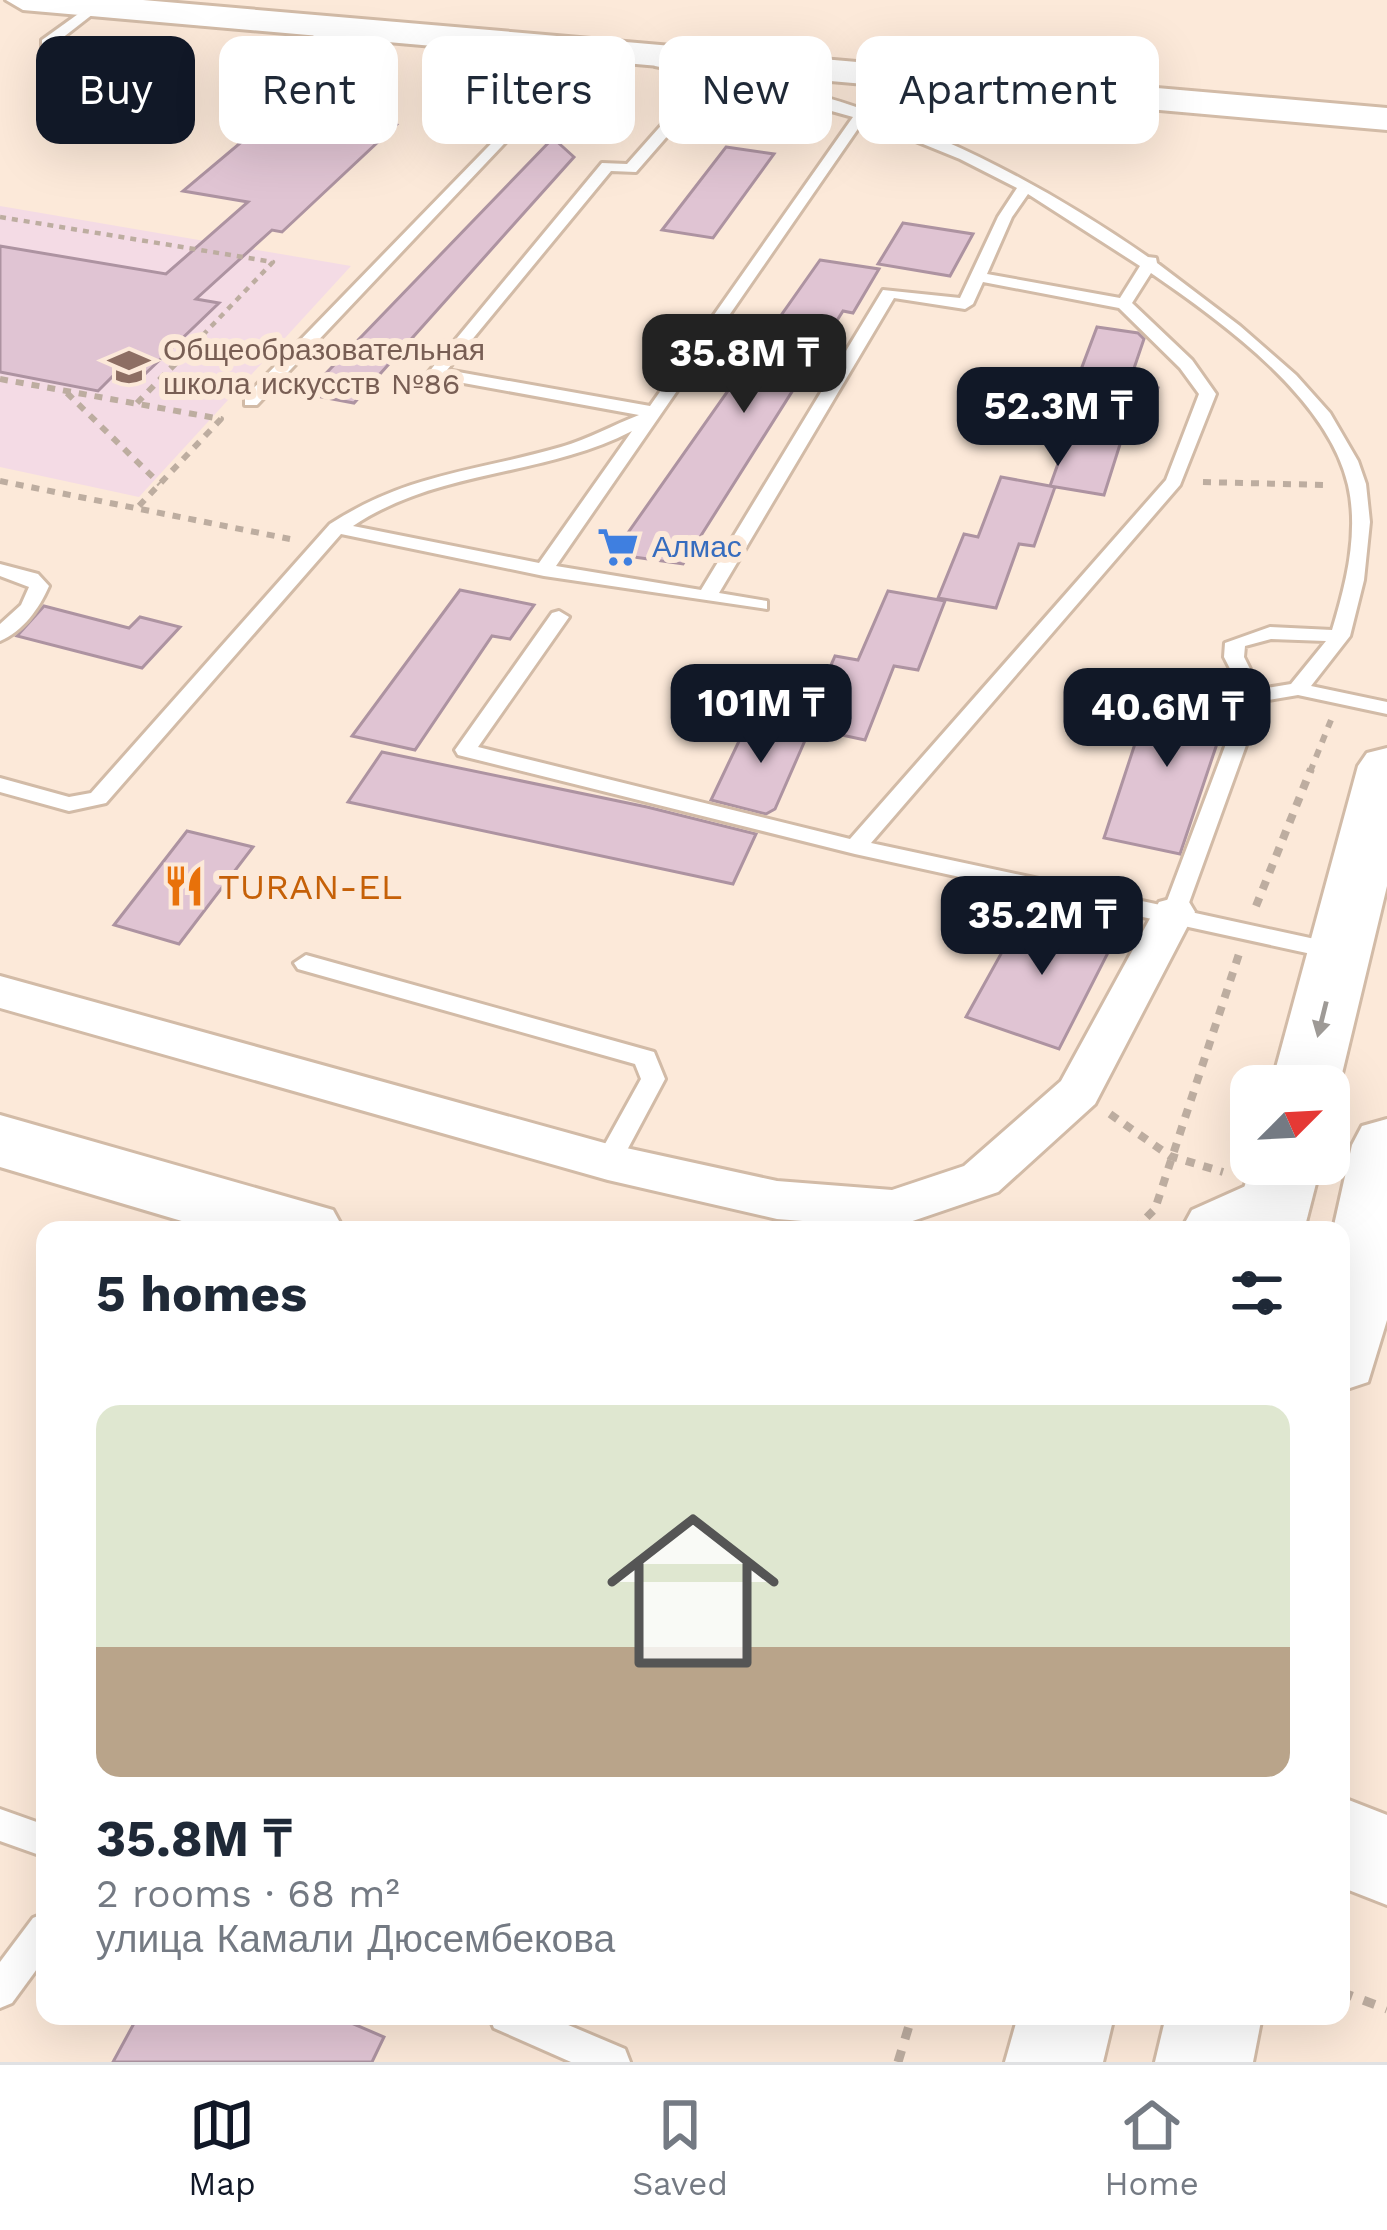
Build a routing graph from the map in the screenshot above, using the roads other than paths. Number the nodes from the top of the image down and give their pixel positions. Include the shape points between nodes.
1 (22, 0) edge
2 (96, 7) junction
3 (331, 28) junction
4 (57, 36) edge
5 (321, 36) edge
6 (422, 36) edge
7 (635, 55) edge
8 (1387, 119) edge
9 (856, 122) edge
10 (659, 138) edge
11 (496, 144) edge
12 (934, 144) edge
13 (1028, 184) junction
14 (1151, 261) junction
15 (979, 277) junction
16 (1124, 304) junction
17 (251, 401) dead end
18 (655, 412) junction
19 (337, 528) junction
20 (0, 570) edge
21 (544, 570) junction
22 (707, 596) junction
23 (760, 604) dead end
24 (559, 617) dead end
25 (0, 635) edge
26 (1340, 636) junction
27 (1298, 689) junction
28 (1254, 695) junction
29 (1387, 708) edge
30 (1387, 766) edge
31 (0, 784) edge
32 (855, 847) junction
33 (1174, 912) junction
34 (1339, 952) junction
35 (306, 963) dead end
36 (0, 992) edge
37 (1310, 1065) edge
38 (0, 1141) edge
39 (1387, 1145) edge
40 (608, 1162) junction
41 (277, 1221) edge
42 (1361, 1290) edge
43 (1350, 1328) edge
44 (0, 1825) edge
45 (36, 1838) edge
46 (1350, 1846) edge
47 (1387, 1860) edge
48 (36, 1942) edge
49 (0, 1991) edge
50 (527, 2025) edge
51 (1064, 2025) edge
52 (1212, 2025) edge
53 (612, 2062) edge
54 (1054, 2062) edge
55 (1204, 2062) edge

1 - 2 main road
2 - 3 main road
2 - 4 lane
3 - 5 lane
3 - 6 main road
7 - 8 main road
9 - 18 lane
10 - 18 lane via 632,170 607,166 436,373
11 - 17 lane
12 - 13 lane
13 - 14 lane
13 - 15 lane
14 - 16 lane
14 - 26 lane via 1265,354 1342,445 1358,485 1358,586
15 - 16 lane
15 - 22 lane via 965,304 889,293
16 - 32 lane via 1208,394 1174,481
18 - 19 lane via 581,449 387,495
18 - 21 lane
19 - 21 lane
19 - 31 lane via 98,798 70,803
20 - 25 lane via 39,586 30,607
21 - 22 lane
22 - 23 lane
24 - 32 lane via 465,750
26 - 27 lane
26 - 28 lane via 1270,633 1234,643
27 - 28 lane
27 - 29 lane
28 - 33 lane
30 - 34 main road
32 - 33 lane
33 - 34 lane
33 - 40 street via 1079,1092 981,1178 892,1209 777,1200
34 -> 37 main road
35 - 40 lane via 645,1058 653,1078
36 - 40 street
38 - 41 main road
39 - 42 main road
42 - 43 main road
44 - 45 lane
46 - 47 main road
48 - 49 lane
50 - 53 lane
51 - 54 main road
52 - 55 main road

